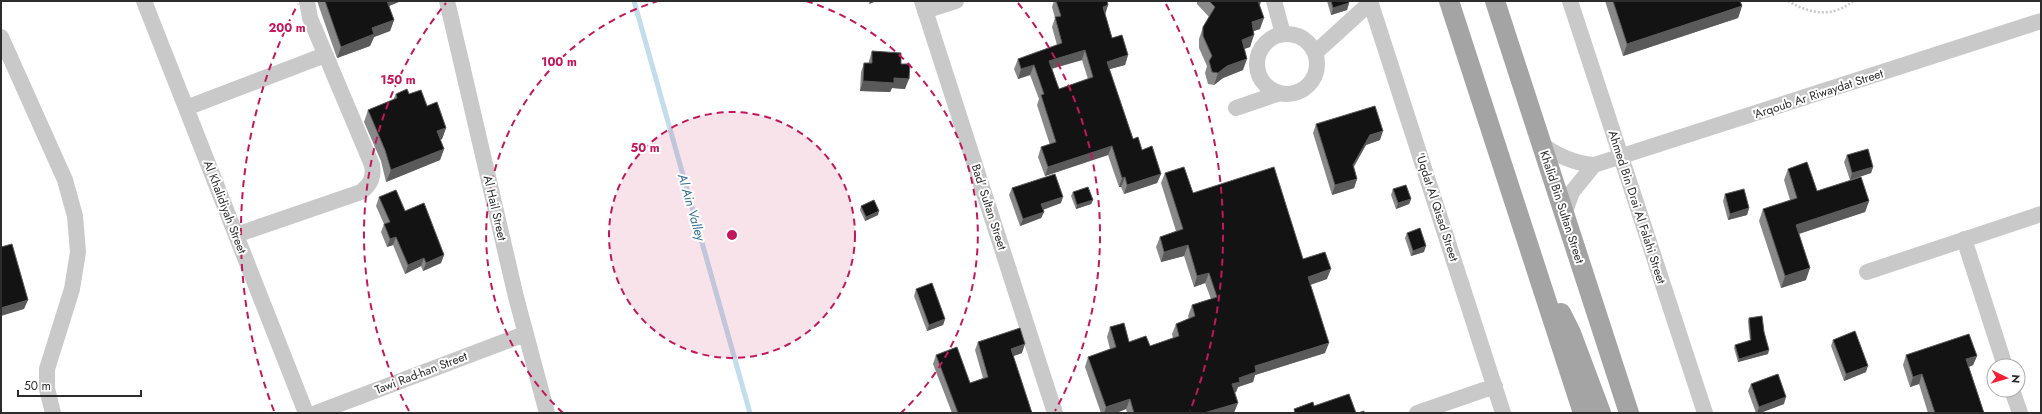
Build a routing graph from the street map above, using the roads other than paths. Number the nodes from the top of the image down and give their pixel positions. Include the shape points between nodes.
1 (144, 1) edge
2 (307, 1) edge
3 (447, 1) edge
4 (956, 1) edge
5 (1274, 1) edge
6 (1450, 1) edge
7 (1495, 1) edge
8 (1570, 1) edge
9 (1370, 2) edge
10 (924, 6) edge
11 (2041, 21) edge
12 (1283, 34) junction
13 (1, 37) edge
14 (1315, 53) junction
15 (325, 55) junction
16 (1277, 94) junction
17 (186, 108) junction
18 (1236, 108) dead end
19 (1540, 143) junction
20 (1621, 158) junction
21 (1594, 165) junction
22 (1564, 214) junction
23 (2041, 214) edge
24 (236, 235) junction
25 (1964, 239) junction
26 (1867, 272) dead end
27 (1541, 285) junction
28 (525, 334) junction
29 (2002, 358) edge
30 (1495, 386) junction
31 (2015, 398) edge
32 (53, 413) edge
33 (306, 413) edge
34 (316, 413) edge
35 (547, 413) edge
36 (1055, 413) edge
37 (1417, 413) edge
38 (1503, 413) edge
39 (1583, 413) edge
40 (1601, 413) edge
41 (1629, 413) edge
42 (1705, 413) edge
43 (2020, 413) edge

1 - 17 street, Al Khalidiyah Street
2 - 15 street via 307,10
3 - 28 street, Al Hail Street
4 - 10 street
5 - 12 street
6 - 27 main road
7 - 19 main road, Khalid Bin Sultan Street
8 - 20 street, Ahmed Bin Drai Al Falahi Street
9 - 14 street
9 - 30 street, 'Uqdat Al Qisad Street
10 - 36 street, Bad' Sultan Street
11 - 20 street, 'Arqoub Ar Riwaydat Street
12 - 14 street via 1296,35 1308,42
12 - 16 street via 1265,43 1260,48 1256,61 1258,75 1265,86
13 - 32 street via 65,180 74,216 78,252 72,289 47,370 46,389
14 - 16 street via 1317,67 1313,80 1303,90 1291,95
15 - 17 street
15 - 24 street via 372,165 370,183 361,192
16 - 18 street
17 - 24 street, Al Khalidiyah Street
19 - 21 street, 'Arqoub Ar Riwaydat Street via 1571,161
19 - 22 main road, Khalid Bin Sultan Street
20 - 21 street, 'Arqoub Ar Riwaydat Street
20 - 42 street, Ahmed Bin Drai Al Falahi Street
21 - 22 street via 1572,192
22 - 41 main road, Khalid Bin Sultan Street
23 - 25 street
24 - 33 street, Al Khalidiyah Street
25 - 26 street
25 - 29 street
27 - 39 main road
27 - 40 main road via 1553,300 1571,333
28 - 34 street, Tawi Rad-han Street
28 - 35 street, Al Hail Street
30 - 37 street
30 - 38 street, 'Uqdat Al Qisad Street
31 - 43 street

